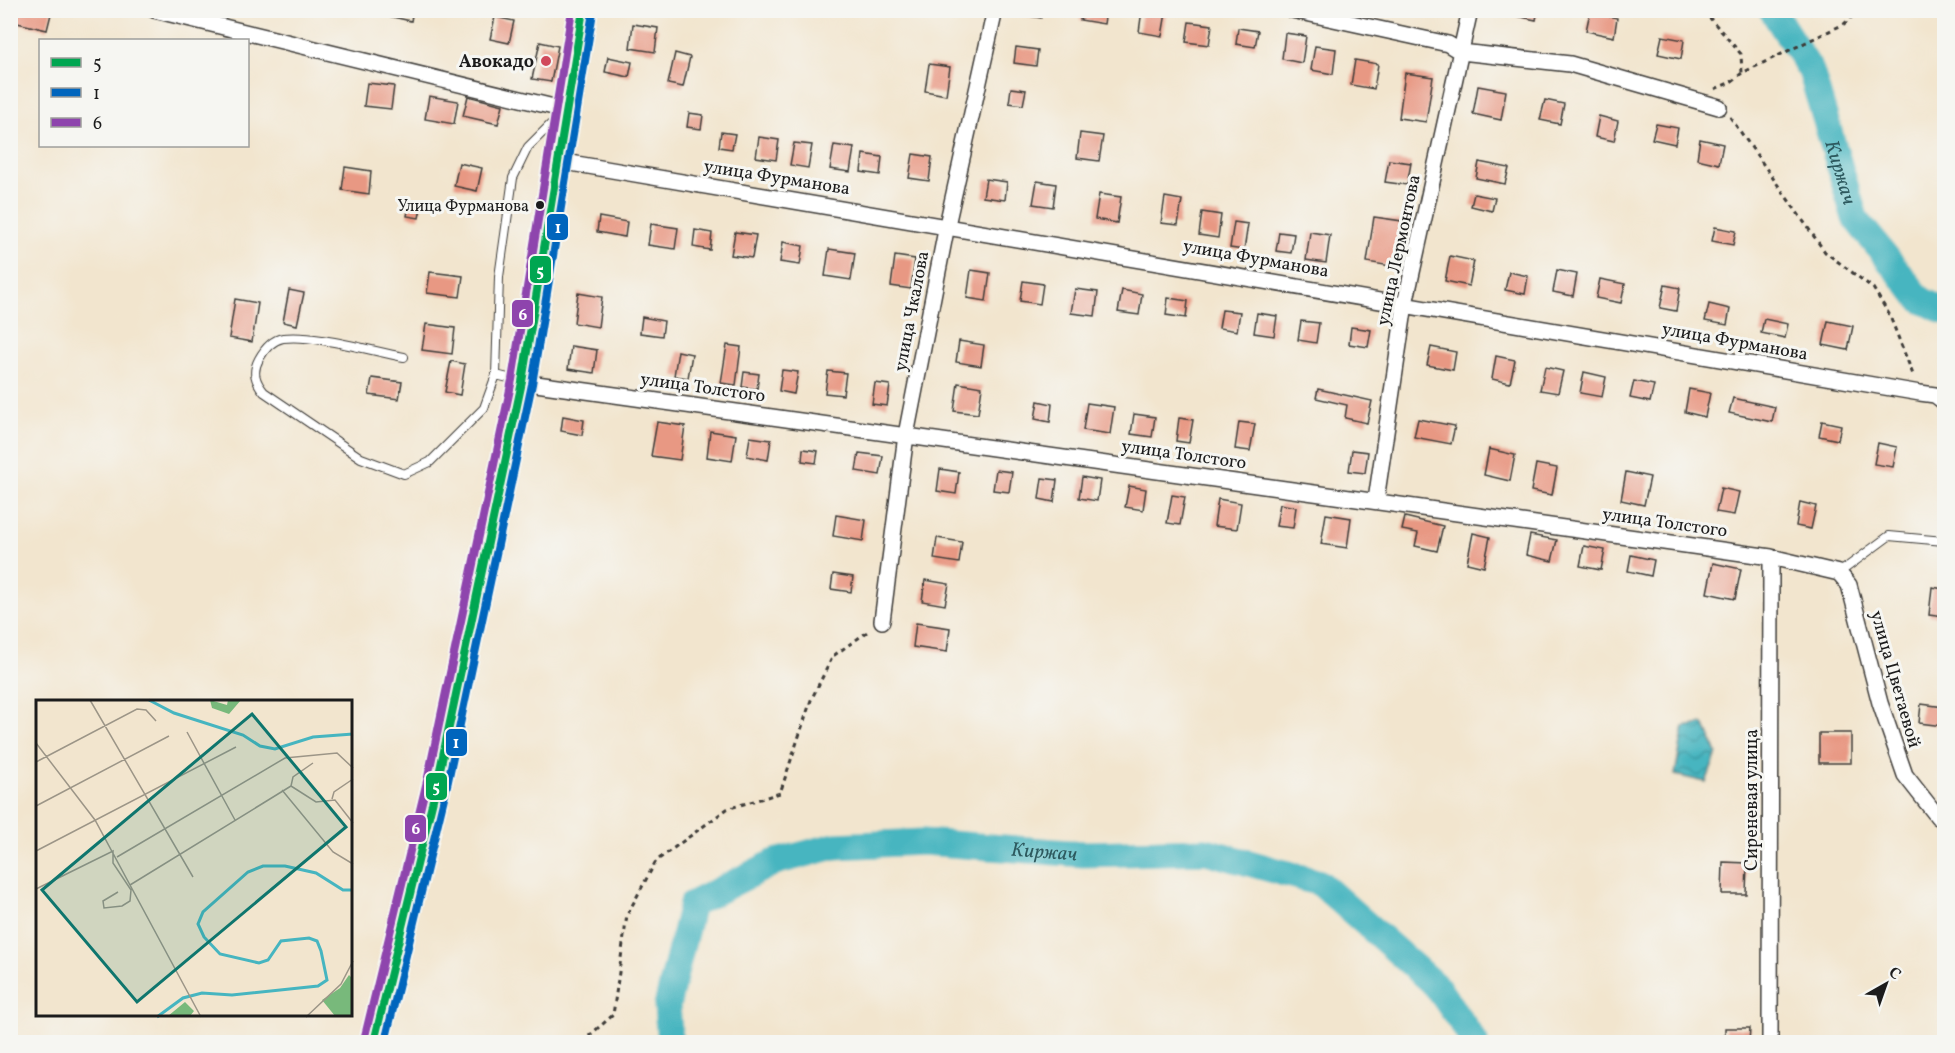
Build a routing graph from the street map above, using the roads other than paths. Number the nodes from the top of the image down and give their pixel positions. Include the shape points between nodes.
1 (154, 10) edge
2 (583, 10) edge
3 (995, 10) edge
4 (1292, 10) edge
5 (1470, 10) edge
6 (1461, 52) junction
7 (1719, 107) road end
8 (566, 110) junction
9 (559, 161) junction
10 (947, 225) junction
11 (1405, 304) junction
12 (404, 357) dead end
13 (496, 375) junction
14 (522, 382) junction
15 (1944, 402) edge
16 (906, 435) junction
17 (1376, 500) junction
18 (1944, 541) edge
19 (1771, 557) junction
20 (1839, 573) junction
21 (882, 621) road end
22 (1944, 819) edge
23 (374, 1042) edge
24 (1770, 1042) edge

1 - 8 street
2 - 8 street
3 - 10 street, улица Чкалова
4 - 6 street via 1448,44
5 - 6 street, улица Лермонтова
6 - 7 street via 1570,64
6 - 11 street, улица Лермонтова
8 - 9 street
8 - 13 lane via 528,147 513,178 499,277
9 - 10 street, улица Фурманова
9 - 14 street
10 - 11 street, улица Фурманова
10 - 16 street, улица Чкалова
11 - 15 street, улица Фурманова via 1935,395
11 - 17 street, улица Лермонтова
12 - 13 lane via 305,338 281,338 265,349 255,367 256,382 264,392 361,458 404,474 430,462 483,408
13 - 14 lane
14 - 16 street, улица Толстого
14 - 23 street via 438,779
16 - 17 street, улица Толстого
16 - 21 street, улица Чкалова
17 - 19 street, улица Толстого
18 - 20 lane via 1889,536
19 - 20 street, улица Толстого
19 - 24 street, Сиреневая улица
20 - 22 street, улица Цветаевой via 1849,585 1880,703 1905,775 1938,818

